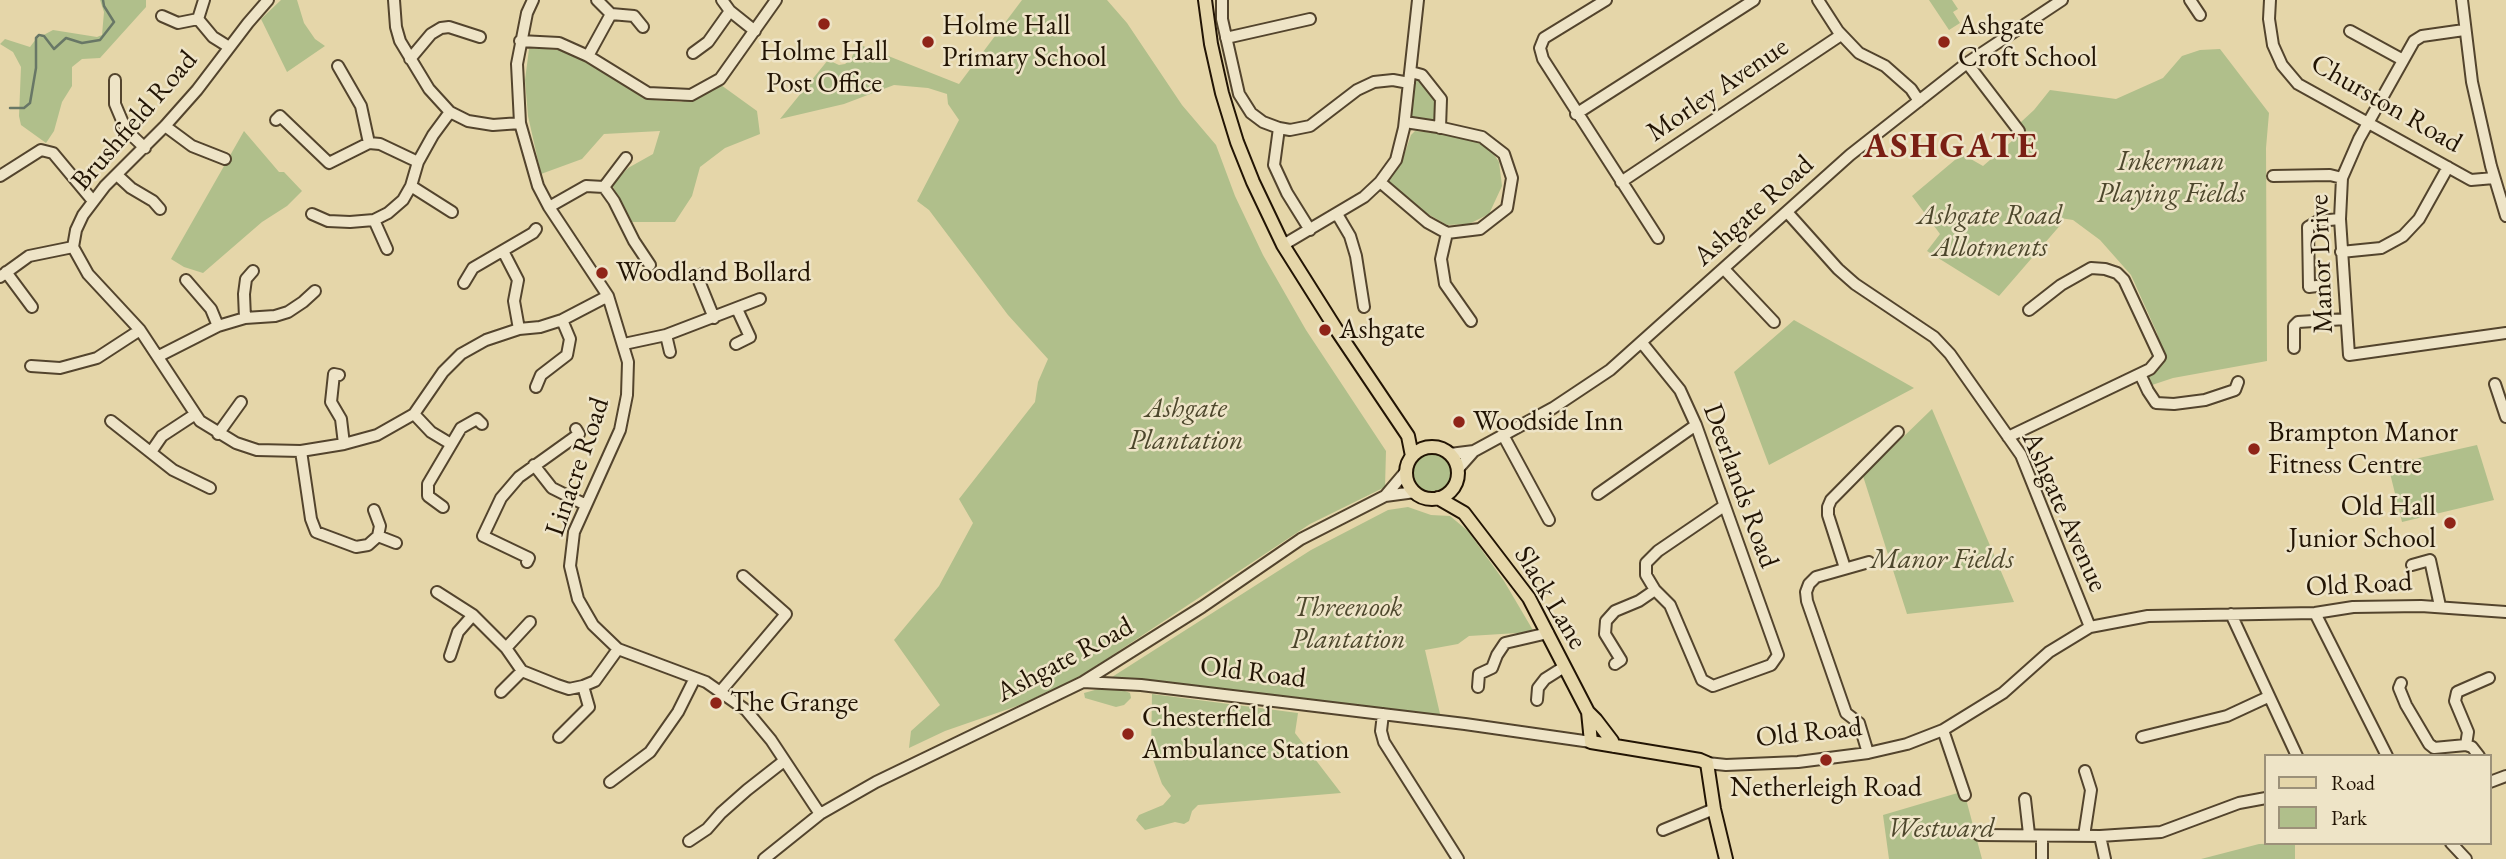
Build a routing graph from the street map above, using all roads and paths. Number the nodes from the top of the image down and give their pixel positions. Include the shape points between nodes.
1 (204, 0) edge
2 (268, 0) edge
3 (394, 0) edge
4 (533, 0) edge
5 (597, 0) edge
6 (722, 0) edge
7 (776, 0) edge
8 (1205, 0) edge
9 (1222, 0) edge
10 (1418, 0) edge
11 (1606, 0) edge
12 (1754, 0) edge
13 (1818, 0) edge
14 (2062, 0) edge
15 (2190, 0) edge
16 (2270, 0) edge
17 (2462, 0) edge
18 (1588, 5) edge
19 (730, 11) junction
20 (611, 14) junction
21 (2200, 15) dead end
22 (162, 16) dead end
23 (198, 19) junction
24 (1310, 19) dead end
25 (643, 27) dead end
26 (2464, 30) junction
27 (755, 31) junction
28 (2350, 31) dead end
29 (1841, 35) junction
30 (480, 37) dead end
31 (1226, 38) junction
32 (520, 41) junction
33 (229, 47) junction
34 (693, 53) dead end
35 (588, 56) junction
36 (410, 59) junction
37 (2403, 60) junction
38 (1967, 63) junction
39 (338, 66) dead end
40 (1410, 77) junction
41 (115, 80) dead end
42 (1919, 101) junction
43 (450, 112) junction
44 (1576, 114) junction
45 (276, 120) dead end
46 (1405, 122) junction
47 (520, 123) junction
48 (2368, 123) junction
49 (165, 126) junction
50 (1279, 128) junction
51 (1440, 128) junction
52 (2019, 131) dead end
53 (369, 143) junction
54 (145, 148) junction
55 (626, 158) dead end
56 (225, 159) dead end
57 (418, 162) junction
58 (2506, 166) edge
59 (2448, 167) junction
60 (2493, 172) junction
61 (117, 175) junction
62 (0, 176) edge
63 (2273, 176) dead end
64 (2342, 178) junction
65 (1620, 182) junction
66 (1380, 183) junction
67 (411, 186) junction
68 (604, 187) junction
69 (93, 201) junction
70 (549, 207) junction
71 (160, 209) dead end
72 (452, 212) dead end
73 (1787, 212) junction
74 (312, 214) dead end
75 (1337, 214) junction
76 (2506, 216) edge
77 (2340, 219) junction
78 (374, 220) junction
79 (536, 229) dead end
80 (1310, 230) junction
81 (1447, 233) junction
82 (1658, 238) dead end
83 (1283, 245) junction
84 (73, 247) junction
85 (387, 249) dead end
86 (503, 250) junction
87 (2341, 252) junction
88 (650, 265) dead end
89 (1724, 269) junction
90 (253, 271) dead end
91 (3, 274) edge
92 (703, 274) dead end
93 (186, 279) dead end
94 (464, 283) dead end
95 (2312, 290) dead end
96 (315, 291) dead end
97 (608, 296) junction
98 (760, 299) dead end
99 (32, 307) dead end
100 (1364, 307) dead end
101 (737, 309) junction
102 (2029, 310) dead end
103 (245, 318) junction
104 (714, 318) junction
105 (2346, 319) junction
106 (562, 320) junction
107 (1471, 321) dead end
108 (1774, 322) dead end
109 (218, 326) junction
110 (519, 329) junction
111 (140, 330) junction
112 (2506, 333) edge
113 (666, 335) junction
114 (1642, 343) junction
115 (624, 344) junction
116 (736, 344) dead end
117 (2298, 345) dead end
118 (670, 352) dead end
119 (159, 356) junction
120 (31, 366) dead end
121 (2140, 374) junction
122 (339, 375) dead end
123 (2495, 384) dead end
124 (536, 387) dead end
125 (2238, 389) dead end
126 (241, 402) dead end
127 (414, 414) junction
128 (194, 415) junction
129 (2506, 417) edge
130 (111, 421) dead end
131 (482, 424) dead end
132 (1696, 425) junction
133 (576, 429) dead end
134 (1898, 432) dead end
135 (218, 434) junction
136 (1503, 435) junction
137 (1408, 436) junction
138 (2008, 437) junction
139 (344, 444) junction
140 (451, 444) junction
141 (1426, 448) junction
142 (301, 451) junction
143 (1474, 451) junction
144 (152, 452) junction
145 (1450, 454) junction
146 (1412, 457) junction
147 (534, 465) junction
148 (1407, 470) junction
149 (1457, 475) junction
150 (210, 488) dead end
151 (1415, 492) junction
152 (1598, 494) dead end
153 (1385, 496) junction
154 (1438, 498) junction
155 (584, 504) junction
156 (1724, 506) junction
157 (443, 507) dead end
158 (374, 510) dead end
159 (1464, 513) junction
160 (1549, 520) dead end
161 (379, 536) junction
162 (397, 543) dead end
163 (527, 562) dead end
164 (1869, 562) dead end
165 (2412, 565) dead end
166 (1845, 568) junction
167 (743, 576) dead end
168 (1655, 590) junction
169 (438, 592) dead end
170 (2440, 606) junction
171 (2506, 612) edge
172 (2315, 613) junction
173 (2231, 614) junction
174 (473, 615) junction
175 (530, 622) dead end
176 (2090, 627) junction
177 (1548, 634) junction
178 (506, 648) junction
179 (618, 649) junction
180 (450, 656) dead end
181 (1615, 664) dead end
182 (1564, 667) junction
183 (523, 671) junction
184 (695, 678) junction
185 (2489, 678) dead end
186 (1083, 682) junction
187 (2400, 683) dead end
188 (583, 686) junction
189 (1478, 687) dead end
190 (502, 692) dead end
191 (720, 692) junction
192 (2268, 697) junction
193 (1537, 700) dead end
194 (1588, 712) junction
195 (1383, 714) junction
196 (1943, 730) junction
197 (559, 737) dead end
198 (2142, 737) dead end
199 (1591, 742) junction
200 (2466, 745) junction
201 (1614, 746) junction
202 (1868, 753) junction
203 (2296, 754) edge
204 (2386, 754) edge
205 (2477, 754) edge
206 (784, 761) junction
207 (1707, 763) junction
208 (2085, 771) dead end
209 (610, 782) dead end
210 (1965, 795) dead end
211 (2264, 798) edge
212 (2025, 799) dead end
213 (1714, 809) junction
214 (820, 814) junction
215 (1662, 830) dead end
216 (2029, 834) junction
217 (1979, 835) dead end
218 (2042, 836) junction
219 (2084, 836) junction
220 (2101, 836) junction
221 (689, 841) dead end
222 (2453, 845) edge
223 (764, 859) edge
224 (1458, 859) edge
225 (1726, 859) edge
226 (2042, 859) edge
227 (2105, 859) edge
228 (2466, 859) edge

1 - 23 street
2 - 33 street, Brushfield Road
3 - 36 street via 396,27
4 - 32 street, Linacre Road
5 - 20 street
6 - 19 street
7 - 27 street
8 - 83 main road via 1233,132
9 - 31 street
10 - 40 street
11 - 18 street
12 - 44 street
13 - 29 street
14 - 38 street, Ashgate Road
15 - 21 street
16 - 48 street, Churston Road via 2273,46 2282,65 2298,84
17 - 26 street
18 - 44 street via 1544,38 1541,48
19 - 27 street
19 - 34 street via 708,42
20 - 25 street via 634,16
20 - 35 street
22 - 23 street via 178,23
23 - 33 street
24 - 31 street
26 - 37 street, Manor Drive via 2422,36
26 - 60 street
27 - 35 street via 720,79 691,95 648,93
28 - 37 street
29 - 42 street via 1859,53 1885,66
29 - 65 street, Morley Avenue
30 - 36 street via 441,28
31 - 50 street via 1239,94 1251,113
32 - 35 street via 559,43
32 - 47 street, Linacre Road
33 - 49 street, Brushfield Road
36 - 43 street
37 - 48 street, Manor Drive
38 - 42 street, Ashgate Road
38 - 52 street
39 - 53 street via 361,106
40 - 46 street
40 - 50 street via 1374,82 1357,90 1310,126
40 - 51 street via 1422,75 1441,99
41 - 54 street via 115,104 126,131
42 - 73 street, Ashgate Road
43 - 47 street via 493,125
43 - 57 street
44 - 65 street
45 - 53 street via 280,116 329,163
46 - 51 street
46 - 66 street via 1396,159
47 - 70 street, Linacre Road via 538,186
48 - 59 street, Churston Road
48 - 64 street, Manor Drive
49 - 54 street, Brushfield Road
49 - 56 street via 192,146
50 - 80 street via 1274,166
51 - 81 street via 1482,137 1504,154 1513,178 1507,208 1480,229
53 - 57 street
54 - 61 street, Brushfield Road
55 - 68 street
57 - 67 street
58 - 60 street, Churston Road
59 - 60 street, Churston Road via 2471,180
59 - 87 street via 2419,219 2403,236 2381,248
60 - 76 street
61 - 69 street, Brushfield Road
61 - 71 street
62 - 69 street via 41,150 52,153
63 - 64 street
64 - 77 street, Manor Drive
65 - 82 street
66 - 75 street
66 - 81 street
67 - 72 street
67 - 78 street via 388,213
68 - 70 street via 586,186
68 - 88 street
69 - 84 street, Brushfield Road via 76,230
70 - 97 street, Linacre Road
73 - 89 street, Ashgate Road
73 - 138 street, Ashgate Avenue via 1854,284 1934,337
74 - 78 street via 328,221
75 - 80 street
75 - 100 street via 1356,256
77 - 87 street, Manor Drive
77 - 95 street via 2318,220 2308,227
78 - 85 street
79 - 86 street
80 - 83 street
81 - 107 street via 1441,259 1445,284
83 - 137 main road
84 - 91 street via 29,256
84 - 111 street via 89,274
86 - 94 street via 473,268
86 - 110 street via 518,280 514,301
87 - 105 street, Manor Drive
89 - 108 street
89 - 114 street, Ashgate Road
90 - 103 street via 246,279
91 - 99 street
92 - 104 street via 697,276
93 - 109 street via 211,309
96 - 103 street via 288,312
97 - 106 street
97 - 115 street, Linacre Road
98 - 101 street
101 - 104 street
101 - 116 street via 750,337
102 - 121 street via 2091,268 2117,273 2160,357
103 - 109 street
104 - 113 street
105 - 112 street, Manor Drive via 2349,355
105 - 117 street via 2298,322 2294,326
106 - 110 street
106 - 124 street via 570,339 567,355 541,375
109 - 119 street
110 - 127 street via 461,354
111 - 119 street
111 - 120 street via 97,358 60,368
113 - 115 street
113 - 118 street
114 - 132 street, Deerlands Road via 1679,390
114 - 136 street, Ashgate Road via 1575,395
115 - 155 street, Linacre Road via 628,362 625,410
119 - 128 street
121 - 125 street via 2156,402 2204,400
121 - 138 street
122 - 139 street via 334,374 331,402 341,419
123 - 129 street
126 - 135 street
127 - 139 street via 377,435
127 - 140 street
128 - 135 street
128 - 144 street via 162,436
130 - 144 street
131 - 140 street via 477,419 470,421
132 - 152 street
132 - 156 street, Deerlands Road
133 - 147 street via 579,434
134 - 166 street via 1884,441 1831,499 1828,515
135 - 142 street via 257,450
136 - 143 street, Ashgate Road
136 - 160 street
137 - 141 main road
137 - 146 main road
138 - 176 street, Ashgate Avenue via 2021,455
139 - 142 street
140 - 157 street via 428,484 428,496
141 - 145 main road
141 - 146 main road
142 - 161 street via 316,532 356,547
143 - 145 street, Ashgate Road
143 - 149 street, Ashgate Road
144 - 150 street via 173,470
145 - 149 main road
146 - 148 main road
147 - 155 street via 552,488
147 - 163 street via 501,498 483,536 529,558
148 - 151 main road
148 - 153 street, Ashgate Road
149 - 154 main road via 1449,492
149 - 159 main road, Slack Lane
151 - 153 street, Ashgate Road
151 - 154 main road
153 - 186 street, Ashgate Road via 1301,539
154 - 159 main road, Slack Lane
155 - 179 street, Linacre Road via 574,532 570,566 582,607
156 - 168 street via 1646,563 1646,575
156 - 168 street, Deerlands Road via 1778,655 1771,665 1713,686 1702,680 1670,605
158 - 161 street
159 - 177 main road, Slack Lane via 1528,598
161 - 162 street
164 - 166 street
165 - 170 street via 2430,560
166 - 202 street via 1809,584 1807,601 1846,713 1859,723
167 - 191 street via 786,614
168 - 181 street via 1605,621 1605,634 1621,660
169 - 174 street
170 - 171 street, Old Road
170 - 172 street, Old Road via 2353,607
172 - 173 street, Old Road
172 - 204 street
173 - 176 street, Old Road via 2148,615
173 - 192 street
174 - 178 street
174 - 180 street via 457,632
175 - 178 street
176 - 196 street, Old Road via 2049,652 2003,693
177 - 182 main road, Slack Lane
177 - 189 street via 1505,643 1492,668 1479,674
178 - 183 street
179 - 184 street, Linacre Road
179 - 188 street via 595,681
182 - 193 street via 1545,679
182 - 194 main road, Slack Lane
183 - 188 street via 569,689
183 - 190 street
184 - 191 street, Linacre Road
184 - 209 street via 650,752
185 - 200 street via 2457,692 2455,701 2468,732
186 - 195 street, Old Road
186 - 214 street, Ashgate Road via 887,776
187 - 200 street via 2406,705 2429,744 2434,748
188 - 197 street via 589,707
191 - 206 street, Linacre Road via 746,710
192 - 198 street via 2228,716
192 - 203 street
194 - 199 main road, Slack Lane
194 - 201 main road, Slack Lane
195 - 199 street, Old Road
195 - 224 street via 1384,743
196 - 202 street, Old Road
196 - 210 street
199 - 201 main road, Old Road
200 - 205 street
201 - 207 main road, Old Road
202 - 207 street, Old Road via 1798,762
206 - 214 street, Linacre Road
206 - 221 street
207 - 213 main road
208 - 219 street via 2091,790
211 - 220 street via 2161,832
212 - 216 street
213 - 215 street
213 - 225 main road
214 - 223 street, Ashgate Road
216 - 217 street
216 - 218 street
218 - 219 street
218 - 226 street
219 - 220 street
220 - 227 street
222 - 228 street

